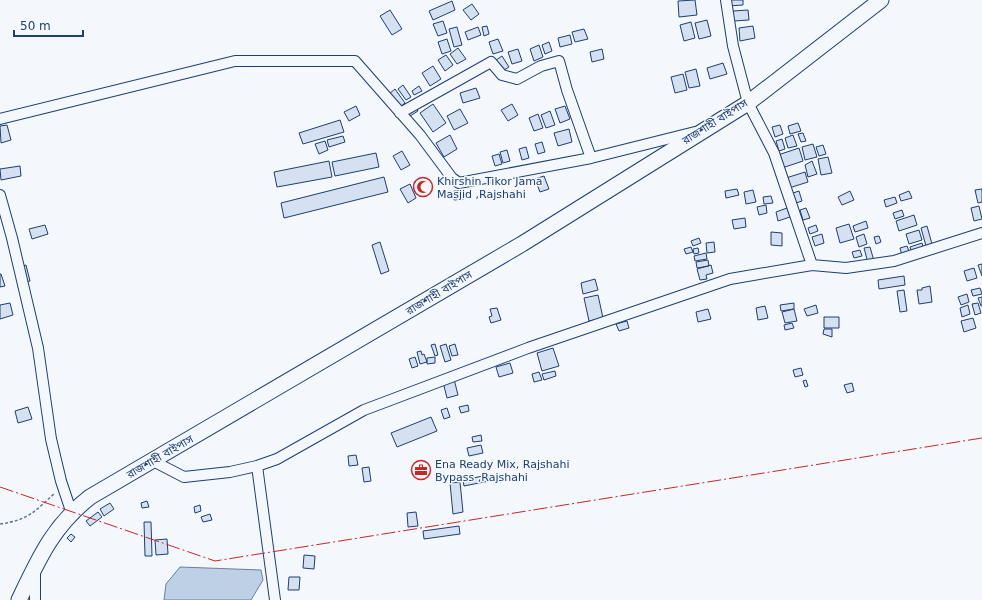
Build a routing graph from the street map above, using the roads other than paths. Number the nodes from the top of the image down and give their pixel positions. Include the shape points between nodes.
1 (726, 0) edge
2 (882, 0) edge
3 (748, 102) junction
4 (400, 113) junction
5 (0, 119) edge
6 (701, 130) junction
7 (590, 158) junction
8 (0, 195) edge
9 (982, 234) edge
10 (812, 265) junction
11 (153, 461) junction
12 (257, 466) junction
13 (71, 511) junction
14 (36, 565) junction
15 (19, 600) edge
16 (35, 600) edge
17 (275, 600) edge

1 - 3 street via 733,46
2 - 3 highway, রাজশাহী বাইপাস
3 - 6 highway, রাজশাহী বাইপাস
3 - 10 street via 774,154
4 - 5 street via 355,61 236,61
4 - 7 street via 452,178 459,183
4 - 7 street via 491,62 502,75 517,79 541,66 559,61 566,90
6 - 7 street
6 - 11 highway, রাজশাহী বাইপাস via 522,244
8 - 13 street via 38,348 51,439
9 - 10 street via 894,261 846,268
10 - 12 street via 730,279 528,348 364,410 277,459
11 - 12 street via 184,477
11 - 13 highway, রাজশাহী বাইপাস via 90,497
12 - 17 street
13 - 14 highway, রাজশাহী বাইপাস via 52,536
14 - 15 highway, রাজশাহী বাইপাস
14 - 16 street

